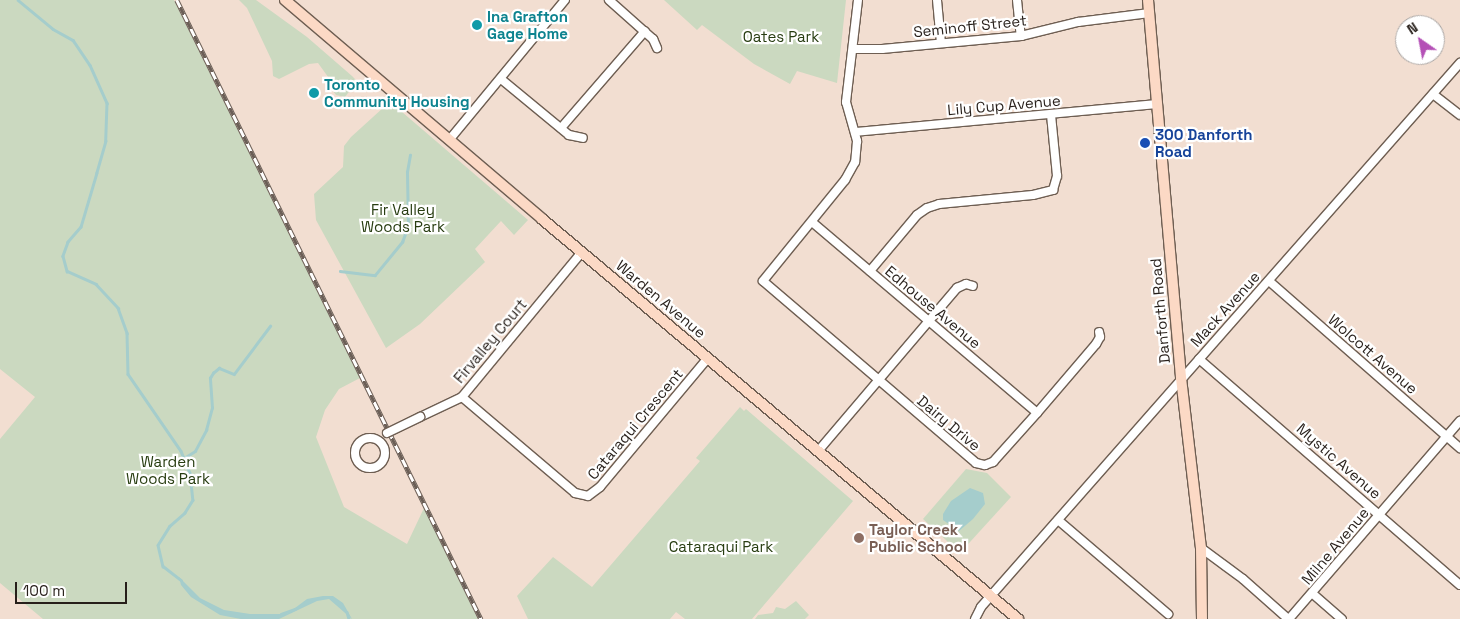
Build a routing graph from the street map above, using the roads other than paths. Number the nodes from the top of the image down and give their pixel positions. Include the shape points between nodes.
1 (286, 0) edge
2 (565, 0) edge
3 (609, 0) edge
4 (858, 0) edge
5 (937, 0) edge
6 (1017, 0) edge
7 (1148, 0) edge
8 (1149, 13) junction
9 (644, 31) junction
10 (1021, 36) junction
11 (941, 43) junction
12 (658, 48) dead end
13 (853, 49) junction
14 (1460, 63) edge
15 (501, 79) junction
16 (1433, 94) junction
17 (1156, 104) junction
18 (1051, 115) junction
19 (1460, 115) edge
20 (561, 128) junction
21 (855, 132) junction
22 (583, 138) dead end
23 (450, 139) junction
24 (812, 222) junction
25 (582, 252) junction
26 (870, 271) junction
27 (1268, 281) junction
28 (974, 286) dead end
29 (929, 321) junction
30 (1099, 332) dead end
31 (708, 358) junction
32 (1199, 359) junction
33 (1181, 378) junction
34 (879, 381) junction
35 (462, 397) junction
36 (1037, 413) junction
37 (1460, 421) edge
38 (1446, 437) junction
39 (375, 439) junction
40 (1460, 448) edge
41 (819, 450) junction
42 (1379, 515) junction
43 (1058, 520) junction
44 (1201, 548) junction
45 (1460, 584) edge
46 (1313, 594) junction
47 (991, 596) junction
48 (1168, 614) dead end
49 (975, 619) edge
50 (1018, 619) edge
51 (1202, 619) edge
52 (1288, 619) edge
53 (1342, 619) edge

1 - 23 main road, Warden Avenue
2 - 15 street
3 - 9 street
4 - 13 street
5 - 11 street
6 - 10 street
7 - 8 main road, Danforth Road
8 - 10 street, Seminoff Street via 1078,22
8 - 17 main road, Danforth Road
9 - 12 street
9 - 20 street
10 - 11 street, Seminoff Street
11 - 13 street, Seminoff Street
13 - 21 street via 846,102
14 - 16 street, Mack Avenue
15 - 20 street
15 - 23 street
16 - 19 street
16 - 27 street, Mack Avenue
17 - 18 street, Lily Cup Avenue
17 - 33 main road, Danforth Road
18 - 21 street, Lily Cup Avenue
18 - 26 street via 1057,176 1053,190 927,208 917,215
20 - 22 street via 569,135
21 - 24 street via 857,150 850,172
23 - 25 main road, Warden Avenue
24 - 26 street, Edhouse Avenue
24 - 34 street, Dairy Drive via 763,281
25 - 31 main road, Warden Avenue
25 - 35 street, Firvalley Court
26 - 29 street, Edhouse Avenue
27 - 32 street, Mack Avenue
27 - 38 street, Wolcott Avenue
28 - 29 street via 966,284 957,288
29 - 34 street
29 - 36 street, Edhouse Avenue
30 - 36 street, Dairy Drive via 1096,344
31 - 35 street, Cataraqui Crescent via 600,487 588,496 576,493
31 - 41 main road, Warden Avenue
32 - 33 street, Mack Avenue
32 - 42 street, Mystic Avenue
33 - 43 street, Mack Avenue
33 - 44 main road, Danforth Road
34 - 36 street, Dairy Drive via 976,463 985,466
34 - 41 street
35 - 39 street, Firvalley Court, bridge
37 - 38 street, Milne Avenue
38 - 40 street, Wolcott Avenue
38 - 42 street, Milne Avenue
39 - 39 street, Firvalley Court via 363,440 357,445 356,458 364,467 375,467 384,459 383,445
41 - 47 main road, Warden Avenue
42 - 45 street, Mystic Avenue
42 - 46 street, Milne Avenue
43 - 47 street, Mack Avenue
43 - 48 street
44 - 51 main road, Danforth Road
44 - 52 street via 1243,579
46 - 52 street, Milne Avenue
46 - 53 street
47 - 49 street, Mack Avenue
47 - 50 main road, Warden Avenue

